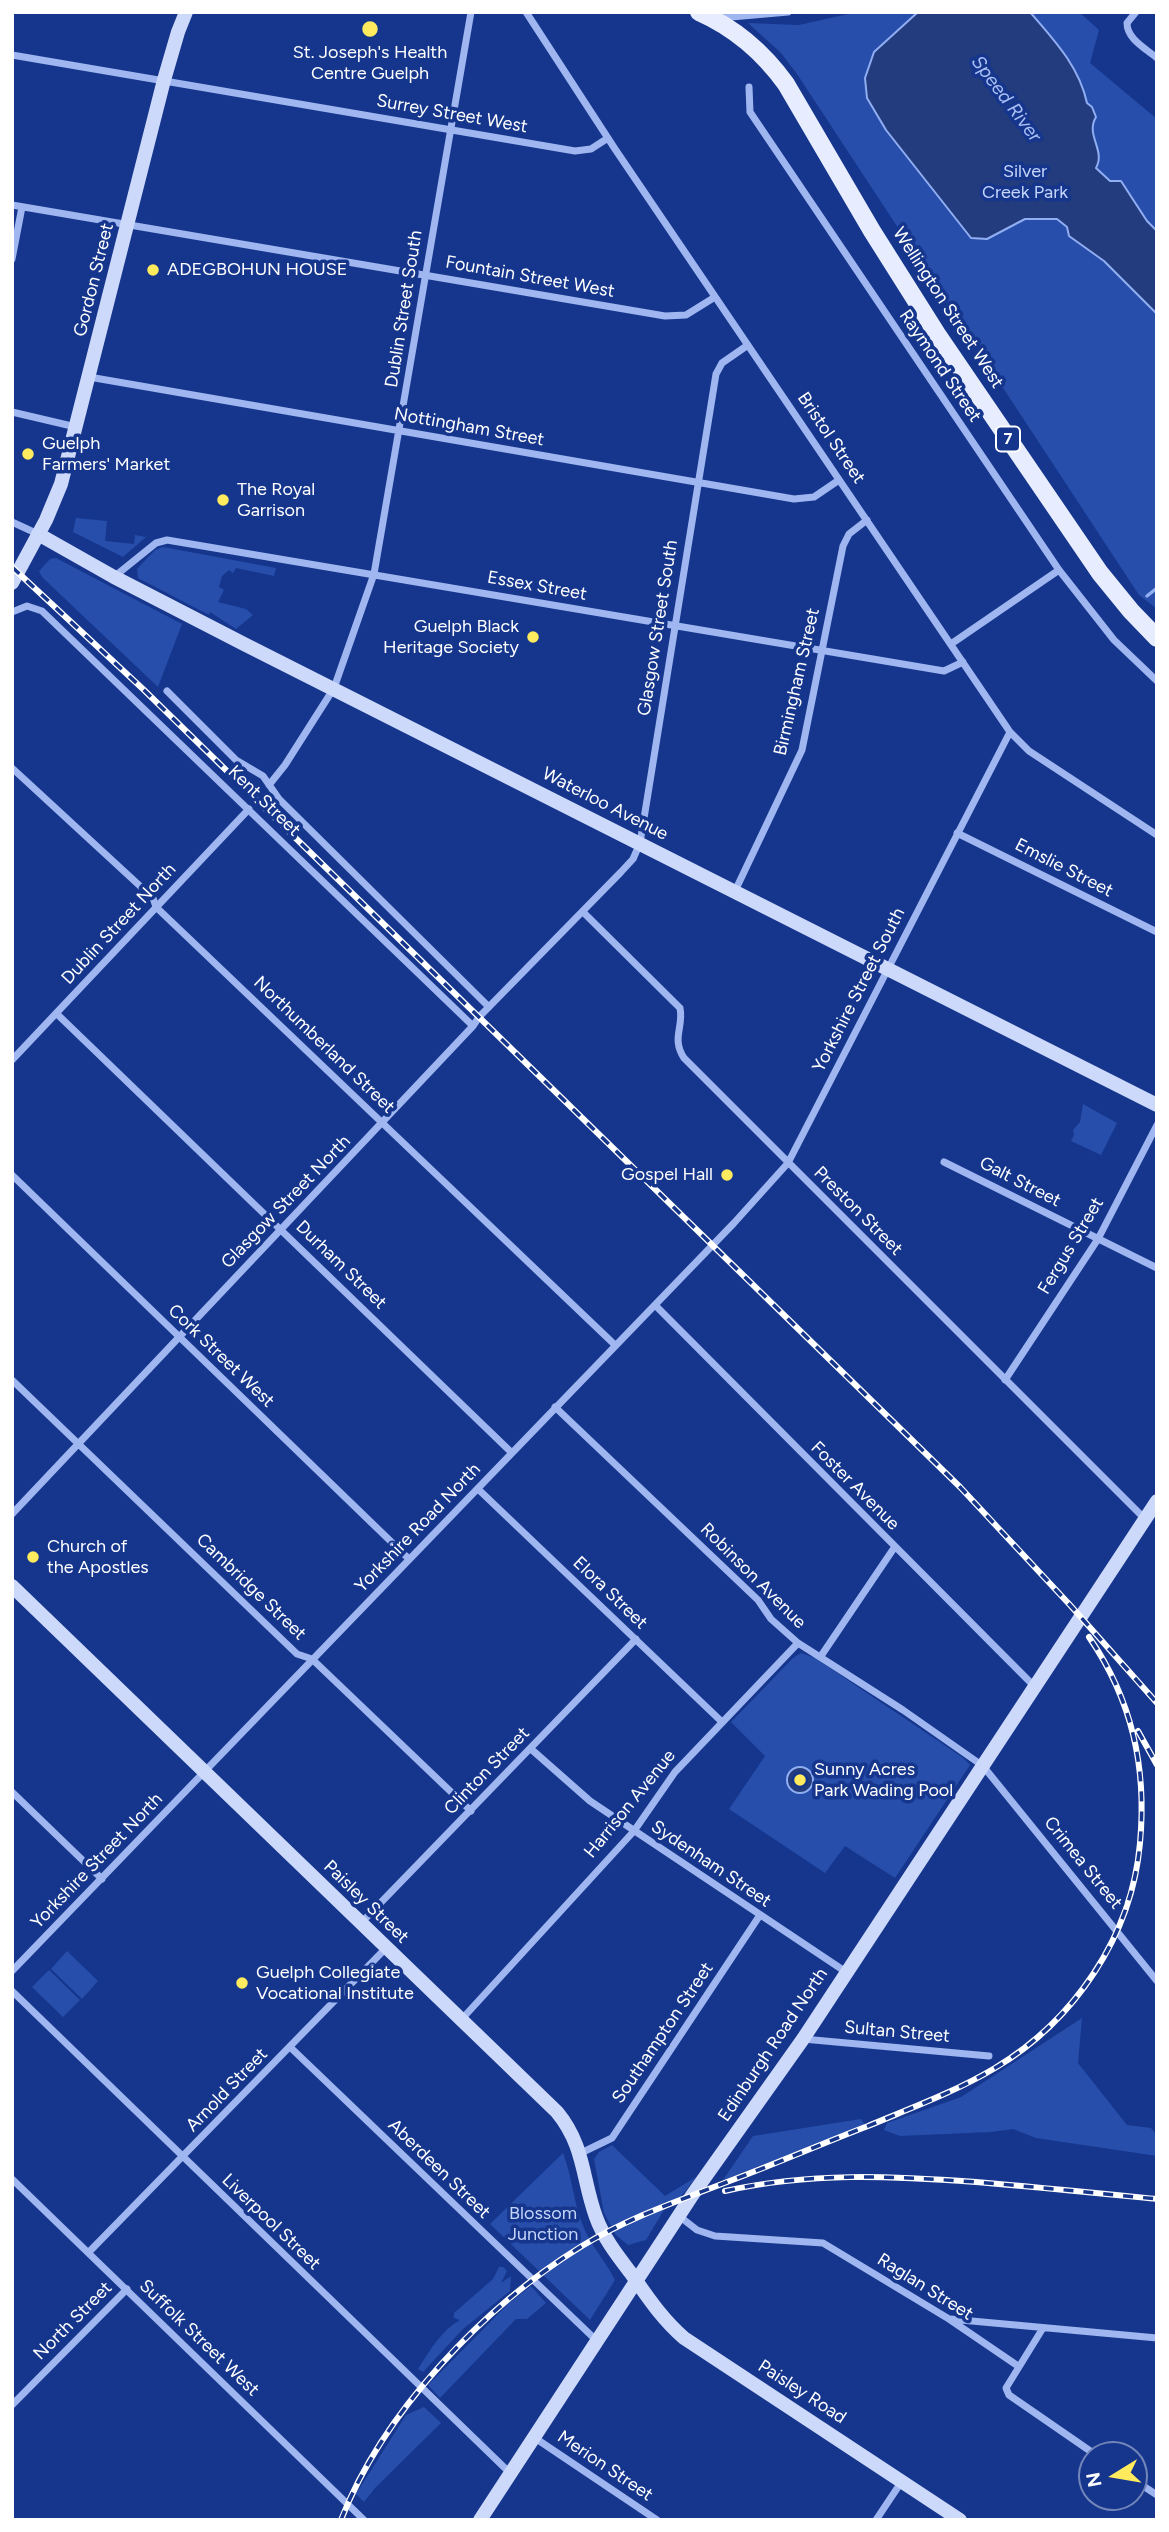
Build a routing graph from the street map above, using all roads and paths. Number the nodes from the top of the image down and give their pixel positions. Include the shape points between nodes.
1 (179, 12) edge
2 (186, 12) edge
3 (471, 12) edge
4 (526, 12) edge
5 (788, 12) edge
6 (1136, 12) edge
7 (706, 15) edge
8 (178, 32) junction
9 (12, 55) edge
10 (1157, 58) edge
11 (164, 80) junction
12 (749, 87) dead end
13 (450, 129) junction
14 (608, 138) junction
15 (12, 205) edge
16 (22, 207) junction
17 (127, 225) junction
18 (12, 259) edge
19 (426, 275) junction
20 (715, 297) junction
21 (748, 345) junction
22 (89, 377) junction
23 (12, 412) edge
24 (76, 427) junction
25 (400, 431) junction
26 (839, 480) junction
27 (698, 482) junction
28 (867, 520) junction
29 (12, 522) edge
30 (38, 534) junction
31 (26, 556) junction
32 (12, 570) edge
33 (1059, 570) junction
34 (374, 574) junction
35 (114, 577) junction
36 (12, 583) edge
37 (12, 612) edge
38 (674, 625) junction
39 (1157, 638) edge
40 (951, 644) junction
41 (822, 650) junction
42 (963, 662) junction
43 (1157, 681) edge
44 (334, 688) junction
45 (167, 691) dead end
46 (1010, 732) junction
47 (12, 768) edge
48 (269, 785) junction
49 (249, 809) junction
50 (957, 833) junction
51 (1157, 835) edge
52 (640, 843) junction
53 (735, 891) junction
54 (156, 907) junction
55 (583, 912) junction
56 (1157, 932) edge
57 (887, 968) junction
58 (489, 1007) junction
59 (57, 1014) junction
60 (473, 1026) junction
61 (12, 1060) edge
62 (1157, 1105) edge
63 (383, 1123) junction
64 (1157, 1125) edge
65 (944, 1162) dead end
66 (788, 1163) junction
67 (12, 1175) edge
68 (281, 1229) junction
69 (1098, 1239) junction
70 (1157, 1268) edge
71 (655, 1305) junction
72 (179, 1338) junction
73 (615, 1345) junction
74 (12, 1380) edge
75 (1005, 1380) junction
76 (555, 1407) junction
77 (79, 1443) junction
78 (512, 1453) junction
79 (478, 1489) junction
80 (1157, 1501) edge
81 (12, 1514) edge
82 (1145, 1519) junction
83 (894, 1548) junction
84 (409, 1559) junction
85 (12, 1587) edge
86 (636, 1639) junction
87 (798, 1643) junction
88 (821, 1656) junction
89 (312, 1660) junction
90 (1035, 1687) junction
91 (721, 1721) junction
92 (531, 1749) junction
93 (984, 1766) junction
94 (204, 1773) junction
95 (12, 1792) edge
96 (471, 1811) junction
97 (634, 1831) junction
98 (102, 1879) junction
99 (760, 1915) junction
100 (360, 1924) junction
101 (386, 1948) junction
102 (12, 1970) edge
103 (846, 1972) junction
104 (1157, 1981) edge
105 (12, 1991) edge
106 (461, 2020) junction
107 (803, 2039) junction
108 (290, 2047) junction
109 (989, 2056) dead end
110 (581, 2153) junction
111 (182, 2158) junction
112 (12, 2179) edge
113 (680, 2216) junction
114 (89, 2252) junction
115 (636, 2281) junction
116 (127, 2289) junction
117 (949, 2319) junction
118 (1043, 2328) junction
119 (1157, 2338) edge
120 (597, 2342) junction
121 (1018, 2366) junction
122 (12, 2405) edge
123 (536, 2438) junction
124 (1078, 2443) edge
125 (510, 2473) junction
126 (903, 2481) junction
127 (364, 2520) edge
128 (480, 2520) edge
129 (657, 2520) edge
130 (876, 2520) edge
131 (960, 2520) edge

1 - 8 main road, Gordon Street
2 - 8 main road, Gordon Street
3 - 13 street, Dublin Street South
4 - 14 street, Bristol Street
5 - 7 street
6 - 10 street via 1127,23 1128,30
7 - 39 main road, Wellington Street West / 7 via 770,61 937,334 1100,573
8 - 11 main road, Gordon Street
9 - 11 street, Surrey Street West
11 - 13 street, Surrey Street West
11 - 17 main road, Gordon Street
12 - 33 street, Raymond Street via 751,114
13 - 14 street, Surrey Street West via 575,151 591,149
13 - 19 street, Dublin Street South
14 - 20 street, Bristol Street
15 - 16 street, Fountain Street West
16 - 17 street, Fountain Street West
16 - 18 street
17 - 19 street, Fountain Street West
17 - 22 main road, Gordon Street
19 - 20 street, Fountain Street West via 673,317 686,315
19 - 25 street, Dublin Street South
20 - 21 street, Bristol Street
21 - 26 street, Bristol Street
21 - 27 street, Glasgow Street South via 722,363 716,374
22 - 24 main road, Gordon Street
22 - 25 street, Nottingham Street
23 - 24 street
24 - 30 main road, Gordon Street via 61,484
25 - 27 street, Nottingham Street
25 - 34 street, Dublin Street South
26 - 27 street, Nottingham Street via 814,497 801,499
26 - 28 street, Bristol Street
27 - 38 street, Glasgow Street South
28 - 40 street, Bristol Street
28 - 41 street, Birmingham Street via 849,534 843,546
29 - 30 street
30 - 31 main road, Gordon Street
30 - 35 main road, Waterloo Avenue
31 - 32 main road
31 - 36 main road, Gordon Street
33 - 40 street
33 - 43 street, Raymond Street via 1114,640
34 - 35 street, Essex Street via 167,540 156,543
34 - 38 street, Essex Street
34 - 44 street, Dublin Street South
35 - 44 main road, Waterloo Avenue
37 - 49 street, Kent Street via 27,606 42,611
38 - 41 street, Essex Street
38 - 52 street, Glasgow Street South
40 - 42 street, Bristol Street
41 - 42 street, Essex Street via 944,671
41 - 53 street, Birmingham Street via 802,750
42 - 46 street, Bristol Street
44 - 48 street
44 - 52 main road, Waterloo Avenue
45 - 48 street, Kent Street via 236,760 263,776
46 - 50 street, Yorkshire Street South
46 - 51 street, Bristol Street via 1029,751
47 - 54 street, Northumberland Street via 153,898
48 - 58 street, Kent Street
49 - 54 street, Dublin Street North
49 - 60 street, Kent Street
50 - 56 street, Emslie Street
50 - 57 street, Yorkshire Street South
52 - 53 main road, Waterloo Avenue
52 - 55 street, Glasgow Street South via 633,859
53 - 57 main road, Waterloo Avenue
54 - 59 street, Dublin Street North
54 - 63 street, Northumberland Street
55 - 58 street, Glasgow Street North
55 - 66 street, Preston Street via 675,1002 681,1016 677,1040 684,1058
57 - 62 main road, Waterloo Avenue
57 - 66 street, Yorkshire Street South
58 - 60 street, Glasgow Street North
59 - 61 street, Dublin Street North
59 - 68 street, Durham Street
60 - 63 street, Glasgow Street North
63 - 68 street, Glasgow Street North
63 - 73 street, Northumberland Street
64 - 69 street, Fergus Street
65 - 69 street, Galt Street
66 - 71 street, Yorkshire Street South
66 - 75 street, Preston Street
67 - 72 street, Cork Street West
68 - 72 street, Glasgow Street North
68 - 78 street, Durham Street
69 - 70 street, Galt Street
69 - 75 street, Fergus Street
71 - 73 street, Yorkshire Road North
71 - 83 street, Foster Avenue
72 - 77 street, Glasgow Street North
72 - 84 street, Cork Street West
73 - 76 street, Yorkshire Road North
74 - 77 street, Cambridge Street
75 - 82 street, Preston Street
76 - 78 street, Yorkshire Road North
76 - 87 street, Robinson Avenue
77 - 81 street, Glasgow Street North
77 - 89 street, Cambridge Street via 297,1654
78 - 79 street, Yorkshire Road North
79 - 84 street, Yorkshire Road North
79 - 86 street, Elora Street
80 - 82 main road, Edinburgh Road North
82 - 90 main road, Edinburgh Road North
83 - 88 street
83 - 90 street, Foster Avenue
84 - 89 street, Yorkshire Road North
85 - 94 main road, Paisley Street
86 - 91 street, Elora Street
86 - 92 street, Clinton Street
87 - 88 street, Robinson Avenue
87 - 91 street, Harrison Avenue
88 - 93 street, Robinson Avenue
89 - 94 street, Yorkshire Road North
89 - 96 street, Cambridge Street
90 - 93 main road, Edinburgh Road North
91 - 97 street, Harrison Avenue via 675,1772
92 - 96 street, Clinton Street
92 - 97 street, Sydenham Street via 587,1799
93 - 103 main road, Edinburgh Road North
93 - 104 street, Crimea Street
94 - 98 street, Yorkshire Street North
94 - 100 main road, Paisley Street
95 - 98 street
96 - 100 street, Clinton Street
97 - 99 street, Sydenham Street
97 - 106 street, Harrison Avenue
98 - 102 street, Yorkshire Street North
99 - 103 street, Sydenham Street
99 - 110 street, Southampton Street via 612,2138
100 - 101 main road, Paisley Street
101 - 106 main road, Paisley Street
101 - 108 street, Arnold Street
103 - 107 main road, Edinburgh Road North
105 - 111 street, Liverpool Street
106 - 110 main road, Paisley Street via 557,2112
107 - 109 street, Sultan Street
107 - 113 main road, Edinburgh Road North
108 - 111 street, Arnold Street
108 - 120 street, Aberdeen Street
110 - 115 main road, Paisley Street via 600,2226
111 - 114 street, Arnold Street
111 - 125 street, Liverpool Street
112 - 114 street, Suffolk Street West
113 - 115 main road, Edinburgh Road North
113 - 117 street, Raglan Street via 697,2230 715,2236 823,2243
114 - 116 street, Suffolk Street West
115 - 120 main road, Edinburgh Road North
115 - 126 main road, Paisley Road via 665,2322 684,2338
116 - 122 street, North Street
116 - 127 street, Suffolk Street West
117 - 118 street
117 - 121 street, Raglan Street
118 - 119 street
118 - 121 street
120 - 123 main road, Edinburgh Road North
121 - 124 street via 1006,2388 1012,2399
123 - 125 main road, Edinburgh Road North
123 - 129 street, Merion Street
125 - 128 main road, Edinburgh Road North
126 - 130 street
126 - 131 main road, Paisley Road

